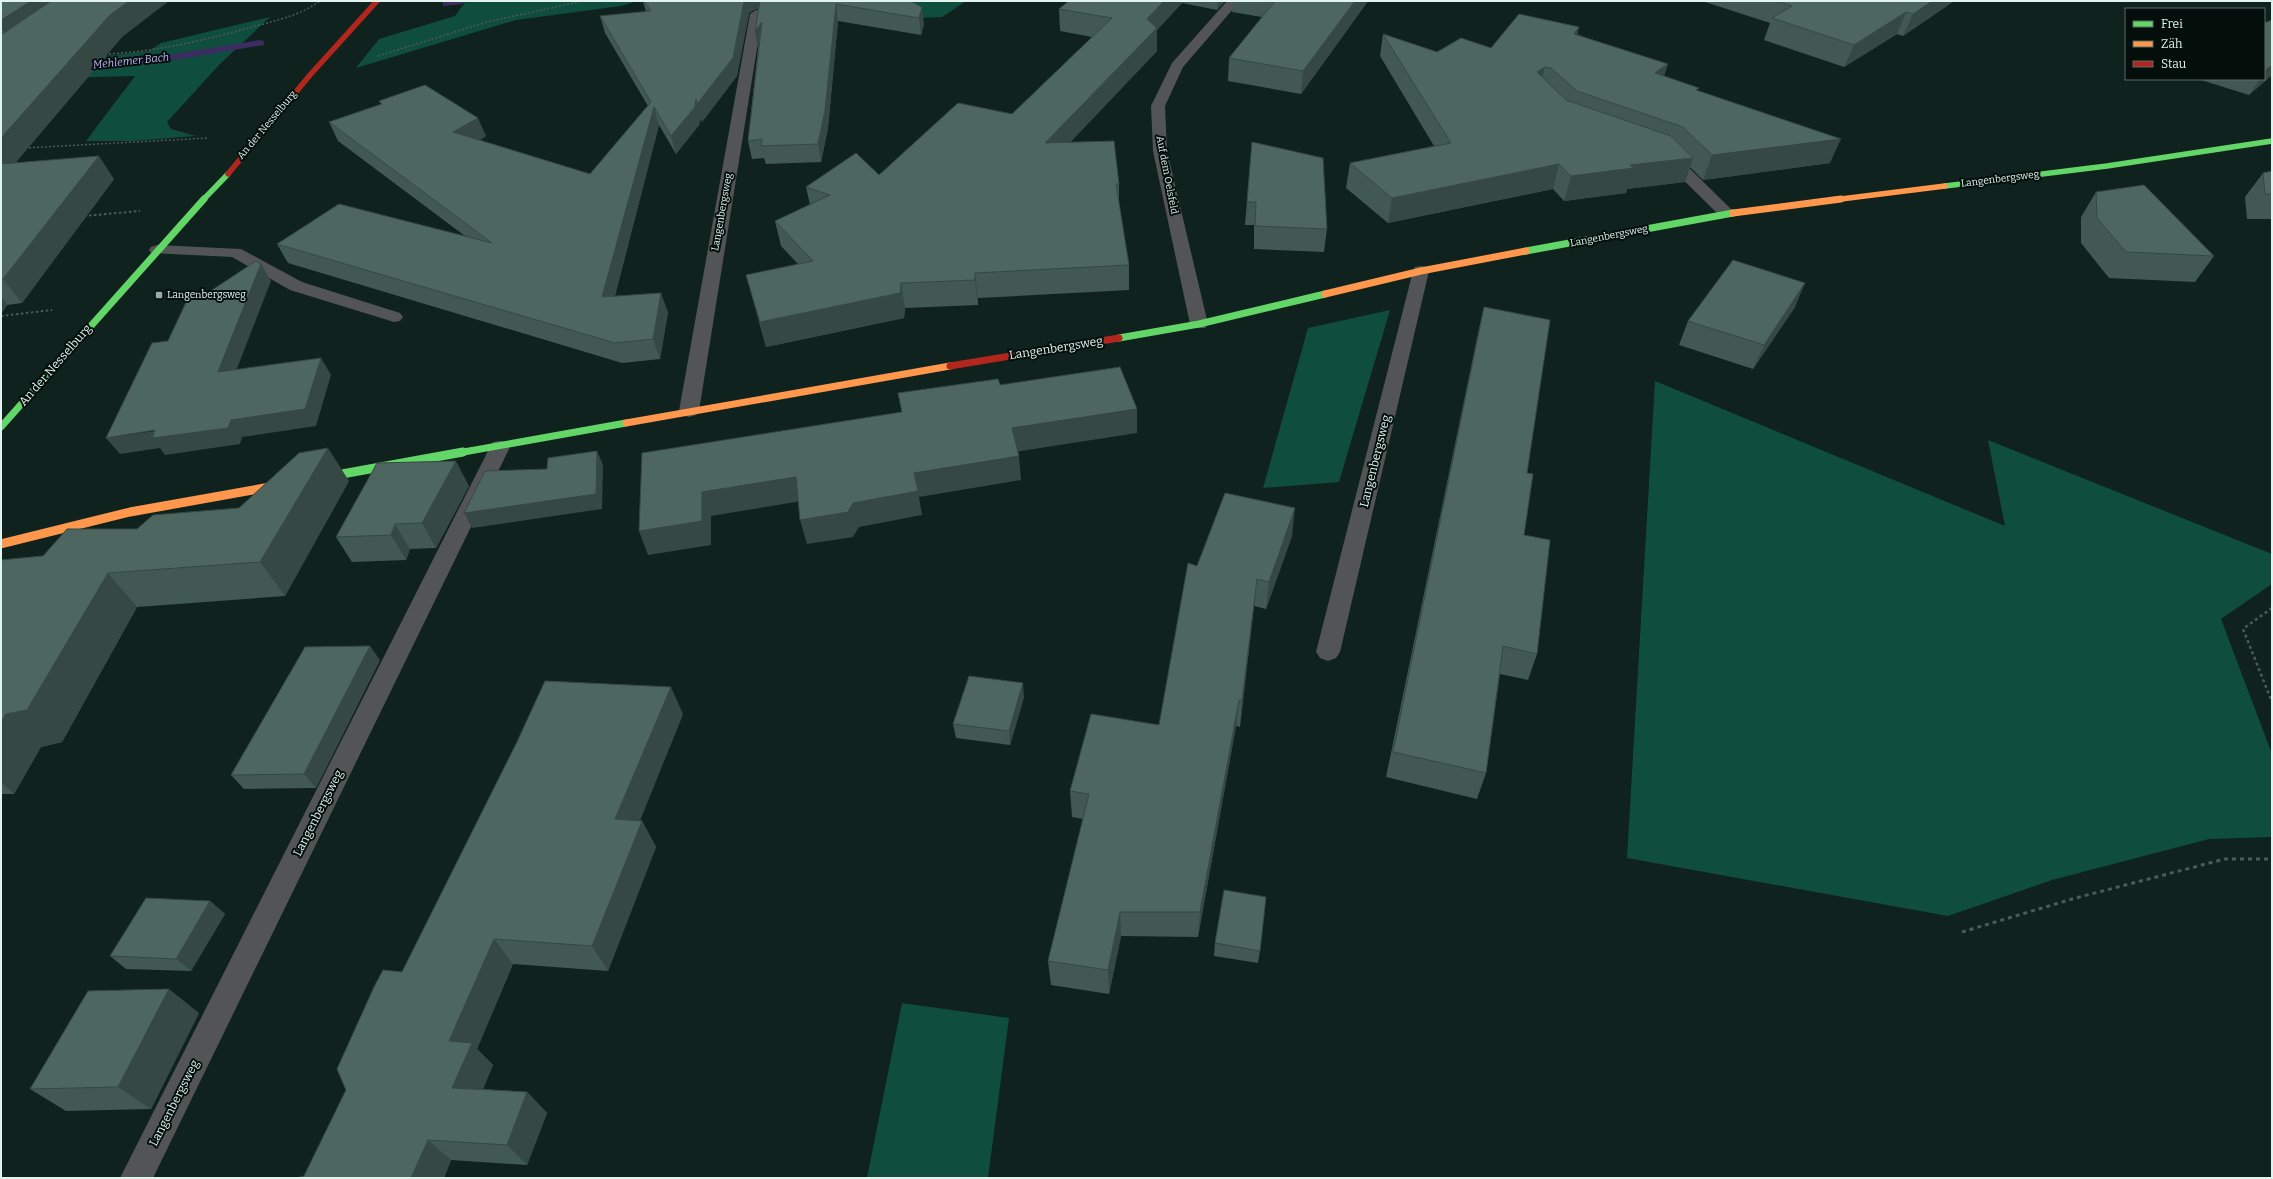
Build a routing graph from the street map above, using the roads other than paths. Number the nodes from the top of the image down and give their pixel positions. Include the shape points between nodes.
1 (377, 1) edge
2 (1234, 1) edge
3 (802, 10) edge
4 (2272, 142) edge
5 (1654, 151) edge
6 (1727, 214) junction
7 (157, 250) junction
8 (1421, 271) junction
9 (394, 317) dead end
10 (1199, 324) junction
11 (689, 411) junction
12 (1, 427) edge
13 (500, 447) junction
14 (1, 544) edge
15 (1328, 652) dead end
16 (136, 1178) edge

1 - 7 street, An der Nesselburg via 199,206
2 - 10 street, Auf dem Oelsfeld via 1177,66 1158,106 1160,151
3 - 11 street, Langenbergsweg via 756,14
4 - 6 street, Langenbergsweg via 2107,166
5 - 6 street via 1669,156
6 - 8 street, Langenbergsweg
7 - 9 street via 235,252 296,286
7 - 12 street, An der Nesselburg
8 - 10 street, Langenbergsweg
8 - 15 street, Langenbergsweg
10 - 11 street, Langenbergsweg
11 - 13 street, Langenbergsweg
13 - 14 street, Langenbergsweg via 130,512
13 - 16 street, Langenbergsweg

